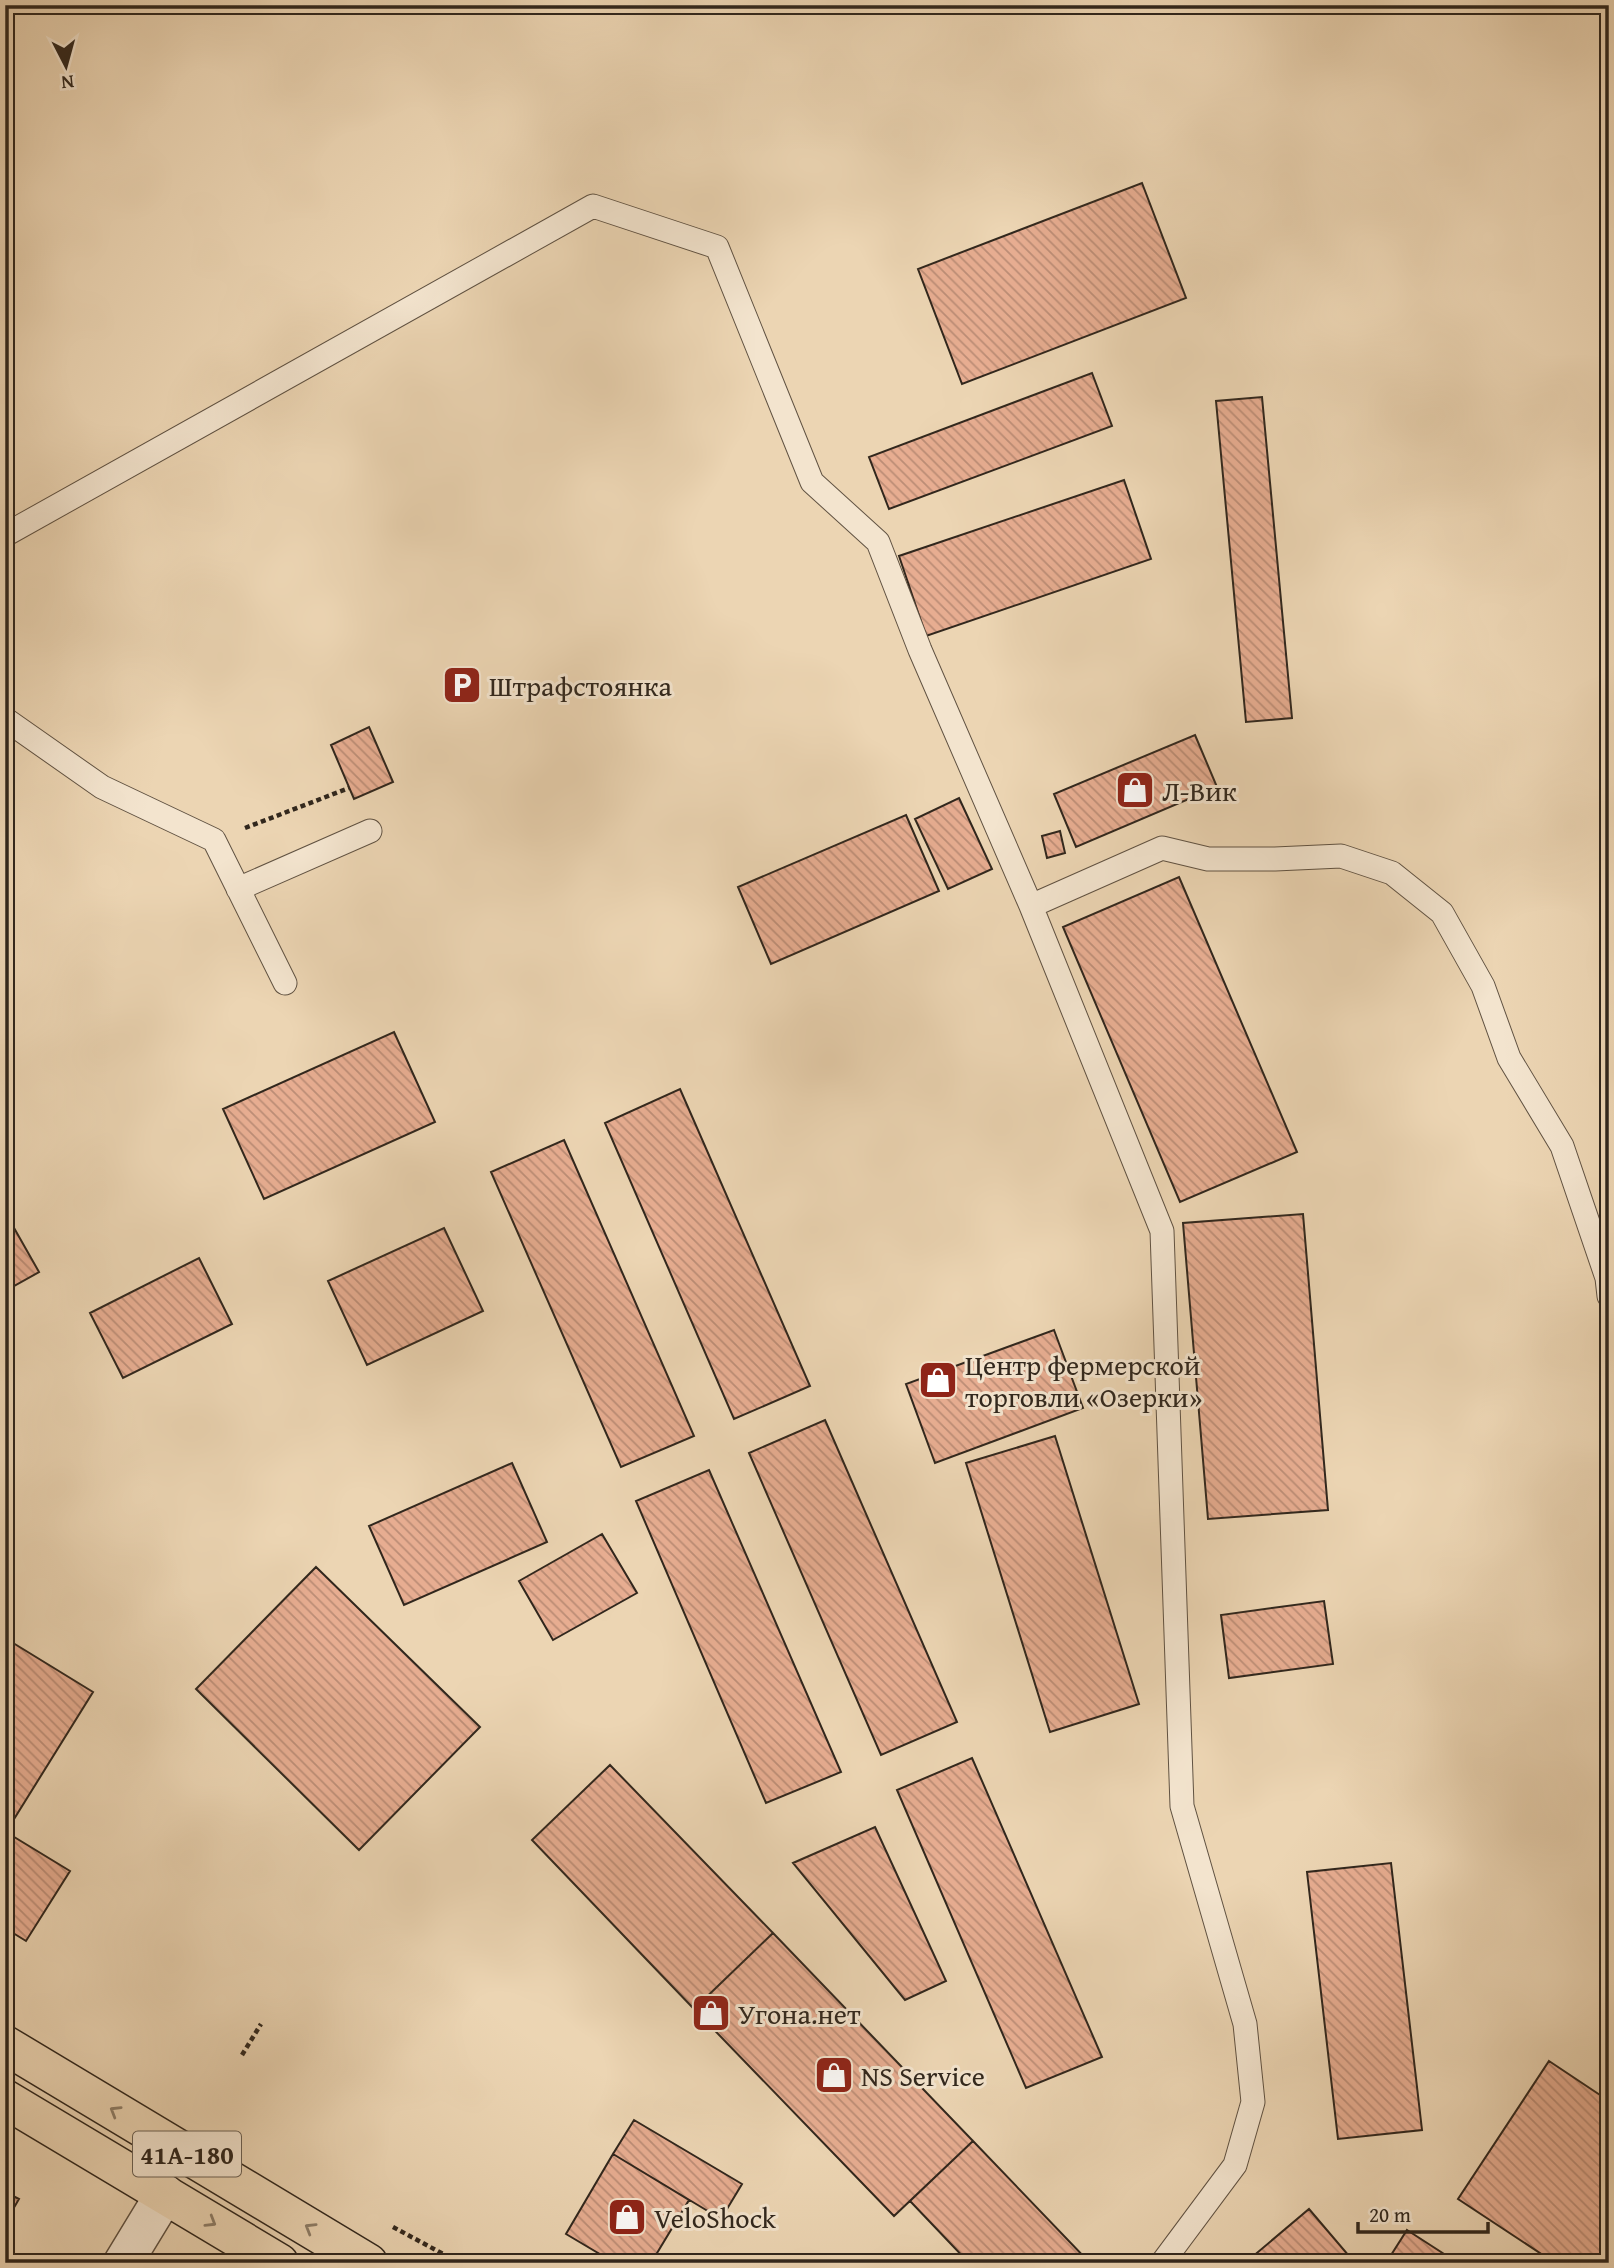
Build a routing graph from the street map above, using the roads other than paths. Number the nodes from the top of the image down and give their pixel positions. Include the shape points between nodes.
1 (5, 535) edge
2 (5, 719) edge
3 (370, 831) dead end
4 (238, 889) junction
5 (1031, 906) junction
6 (285, 983) dead end
7 (1609, 1296) edge
8 (5, 2045) edge
9 (5, 2099) edge
10 (165, 2194) junction
11 (123, 2263) edge
12 (279, 2263) edge
13 (368, 2263) edge
14 (1162, 2263) edge

1 - 5 lane via 593,206 717,247 812,482 878,542 919,650
2 - 4 lane via 102,787 214,840
3 - 4 lane
4 - 6 lane
5 - 7 lane via 1162,848 1208,859 1341,856 1392,873 1441,914 1483,986 1509,1058 1562,1146
5 - 14 lane via 1163,1231 1182,1806 1245,2024 1252,2089 1253,2102 1234,2165
13 -> 8 main road, 41А-180
9 - 10 main road, 41А-180
10 - 11 street
10 -> 12 main road, 41А-180

